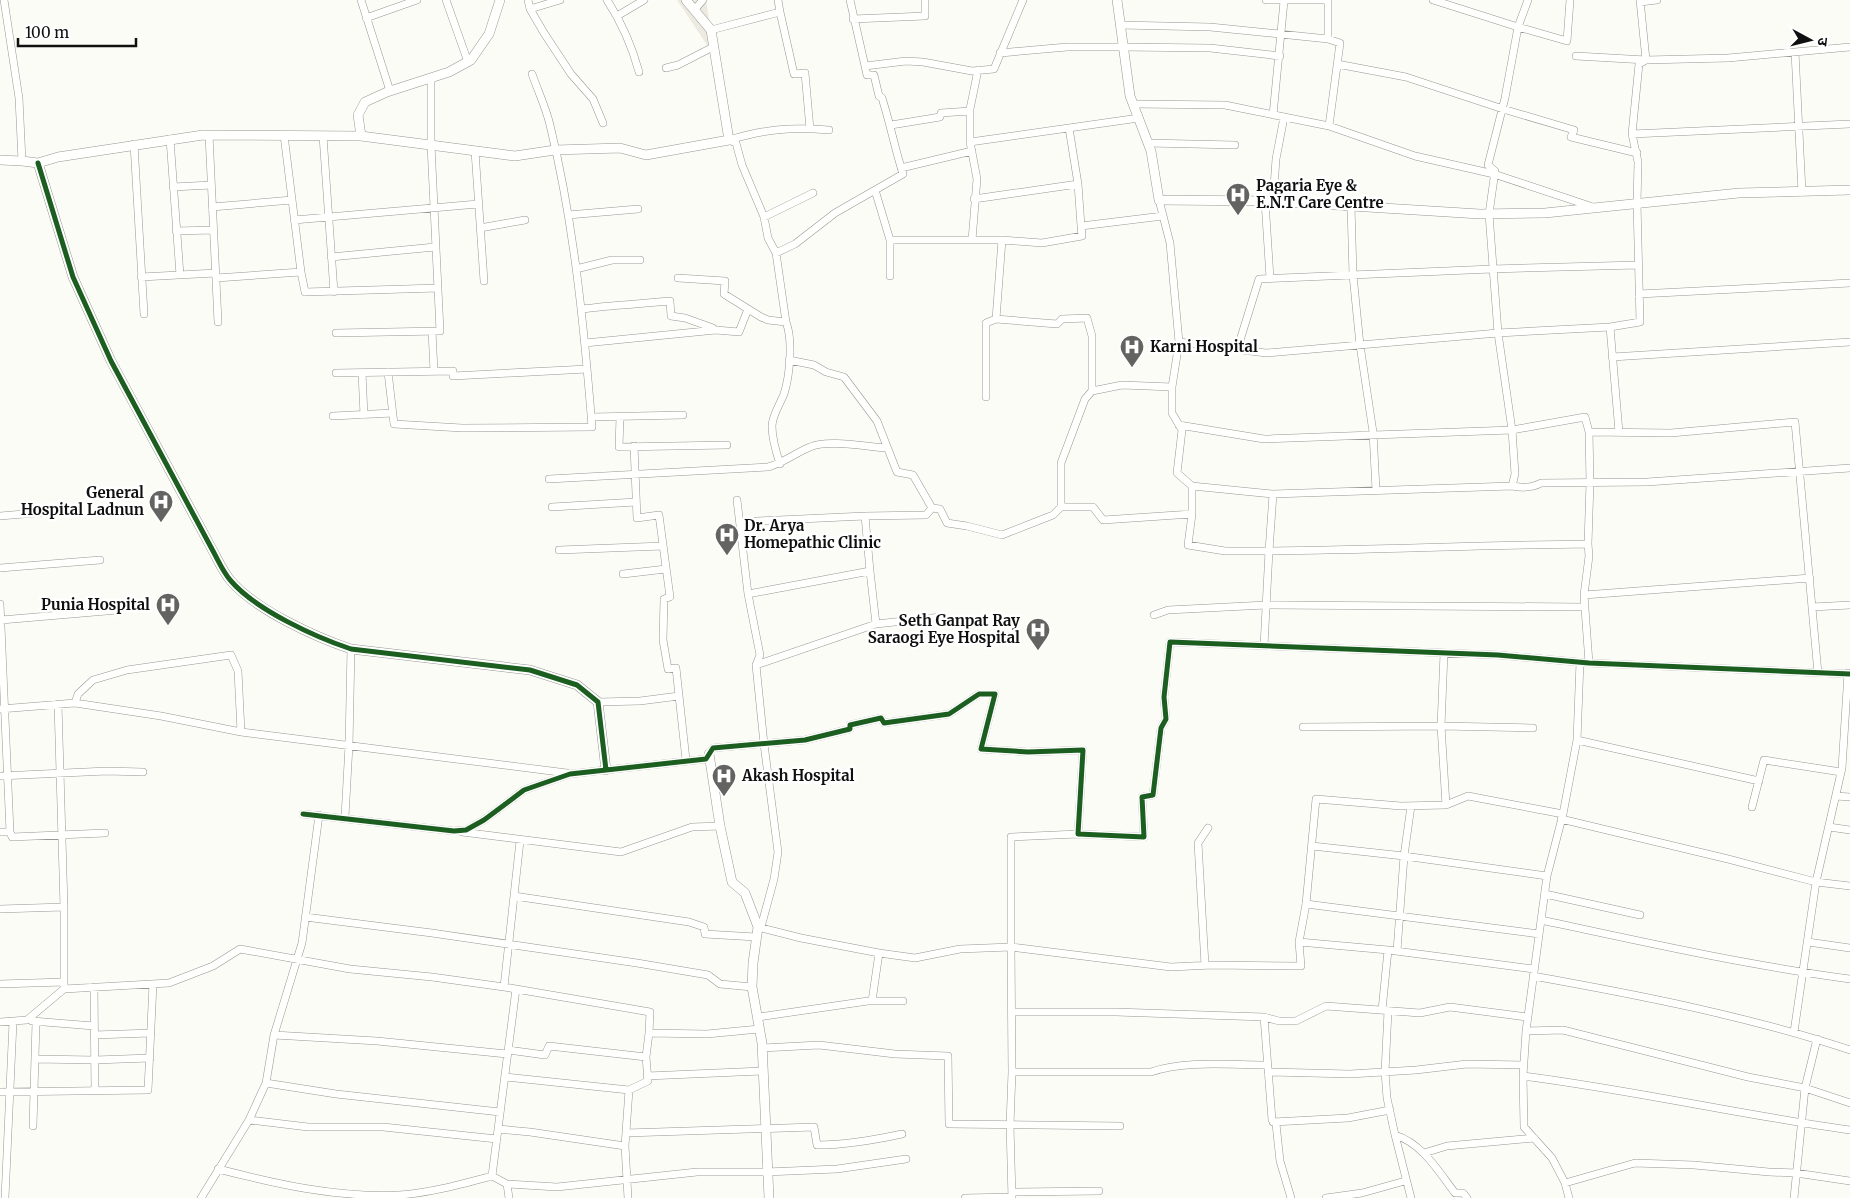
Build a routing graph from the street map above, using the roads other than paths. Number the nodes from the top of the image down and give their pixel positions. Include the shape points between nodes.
1 (4, 0) edge
2 (361, 0) edge
3 (417, 0) edge
4 (446, 0) edge
5 (500, 0) edge
6 (528, 0) edge
7 (560, 0) edge
8 (607, 0) edge
9 (644, 0) edge
10 (686, 0) edge
11 (702, 0) edge
12 (778, 0) edge
13 (850, 0) edge
14 (925, 0) edge
15 (1023, 0) edge
16 (1117, 0) edge
17 (1266, 0) edge
18 (1328, 0) edge
19 (1433, 0) edge
20 (1528, 0) edge
21 (1570, 0) edge
22 (1657, 0) edge
23 (1284, 1) edge
24 (1640, 1) edge
25 (530, 9) junction
26 (695, 9) junction
27 (780, 12) junction
28 (617, 16) junction
29 (366, 18) junction
30 (853, 19) junction
31 (1120, 25) junction
32 (1518, 28) junction
33 (710, 30) junction
34 (1280, 34) junction
35 (1328, 39) junction
36 (1123, 46) junction
37 (713, 47) junction
38 (1850, 47) edge
39 (1795, 52) junction
40 (1000, 53) junction
41 (1280, 56) junction
42 (1576, 56) dead end
43 (1646, 60) junction
44 (468, 62) junction
45 (1337, 64) junction
46 (865, 66) junction
47 (666, 68) dead end
48 (978, 70) junction
49 (639, 72) dead end
50 (532, 74) dead end
51 (431, 78) junction
52 (390, 91) junction
53 (1133, 104) junction
54 (1502, 109) junction
55 (970, 111) junction
56 (1273, 115) junction
57 (1284, 117) junction
58 (1139, 118) junction
59 (602, 124) dead end
60 (1850, 124) edge
61 (891, 125) junction
62 (1329, 126) junction
63 (1799, 127) junction
64 (1069, 128) junction
65 (810, 129) junction
66 (829, 130) dead end
67 (209, 134) junction
68 (1632, 134) junction
69 (284, 135) junction
70 (323, 136) junction
71 (361, 136) junction
72 (170, 139) junction
73 (729, 140) junction
74 (970, 142) junction
75 (1148, 143) junction
76 (134, 144) junction
77 (431, 145) junction
78 (1235, 145) dead end
79 (475, 150) junction
80 (555, 150) junction
81 (972, 151) junction
82 (1637, 154) junction
83 (1, 160) edge
84 (22, 160) junction
85 (38, 163) junction
86 (901, 168) junction
87 (1494, 174) junction
88 (1078, 184) junction
89 (211, 185) junction
90 (173, 187) junction
91 (875, 190) junction
92 (1850, 190) edge
93 (1802, 192) junction
94 (813, 193) dead end
95 (974, 199) junction
96 (292, 200) junction
97 (1159, 200) junction
98 (1269, 201) junction
99 (1637, 203) junction
100 (478, 204) junction
101 (1351, 206) junction
102 (212, 207) junction
103 (1593, 207) junction
104 (434, 208) junction
105 (638, 209) dead end
106 (1489, 214) junction
107 (568, 215) junction
108 (1163, 216) junction
109 (328, 217) junction
110 (764, 217) junction
111 (294, 220) junction
112 (525, 220) dead end
113 (1081, 226) junction
114 (480, 228) junction
115 (213, 230) junction
116 (176, 231) junction
117 (890, 240) junction
118 (972, 240) junction
119 (1002, 240) junction
120 (435, 247) junction
121 (776, 253) junction
122 (331, 257) junction
123 (640, 260) dead end
124 (1638, 265) junction
125 (576, 269) junction
126 (1492, 269) junction
127 (301, 272) junction
128 (180, 275) junction
129 (216, 275) junction
130 (1353, 275) junction
131 (890, 276) dead end
132 (142, 277) junction
133 (678, 278) dead end
134 (1270, 278) junction
135 (484, 281) dead end
136 (1850, 282) edge
137 (438, 288) junction
138 (334, 292) junction
139 (1639, 294) junction
140 (582, 309) junction
141 (748, 309) junction
142 (144, 314) dead end
143 (996, 319) junction
144 (218, 322) dead end
145 (786, 322) junction
146 (1610, 327) junction
147 (716, 330) junction
148 (432, 331) junction
149 (336, 333) dead end
150 (1498, 333) junction
151 (1179, 342) junction
152 (1850, 342) edge
153 (585, 343) junction
154 (1360, 345) junction
155 (1237, 350) junction
156 (1612, 357) junction
157 (790, 360) junction
158 (587, 368) junction
159 (434, 371) junction
160 (388, 372) junction
161 (336, 373) dead end
162 (362, 373) junction
163 (1172, 387) junction
164 (1092, 391) junction
165 (986, 397) dead end
166 (393, 413) junction
167 (364, 414) junction
168 (682, 415) dead end
169 (333, 416) dead end
170 (592, 417) junction
171 (620, 417) junction
172 (1179, 425) junction
173 (1512, 430) junction
174 (1589, 432) junction
175 (1619, 432) junction
176 (1373, 435) junction
177 (727, 445) dead end
178 (634, 446) junction
179 (887, 448) junction
180 (780, 464) junction
181 (1850, 468) edge
182 (1800, 471) junction
183 (635, 475) junction
184 (549, 479) dead end
185 (1590, 482) junction
186 (1192, 486) junction
187 (1512, 486) junction
188 (1376, 490) junction
189 (1273, 494) junction
190 (737, 500) dead end
191 (636, 502) junction
192 (552, 507) dead end
193 (1061, 507) junction
194 (932, 508) junction
195 (71, 510) dead end
196 (1192, 514) junction
197 (0, 516) edge
198 (865, 516) junction
199 (740, 525) junction
200 (1588, 544) junction
201 (663, 546) junction
202 (560, 550) dead end
203 (1268, 551) junction
204 (100, 560) dead end
205 (0, 568) edge
206 (666, 569) junction
207 (870, 571) junction
208 (623, 574) dead end
209 (1810, 578) junction
210 (748, 594) junction
211 (1584, 595) junction
212 (0, 604) edge
213 (1266, 605) junction
214 (1850, 605) edge
215 (1585, 607) junction
216 (1812, 607) junction
217 (118, 610) dead end
218 (1154, 615) dead end
219 (941, 618) dead end
220 (1, 620) edge
221 (876, 624) junction
222 (1264, 646) junction
223 (351, 649) junction
224 (1444, 653) junction
225 (1580, 662) junction
226 (1589, 663) junction
227 (756, 664) junction
228 (1818, 673) junction
229 (1849, 674) edge
230 (679, 696) junction
231 (598, 702) junction
232 (75, 703) junction
233 (58, 704) junction
234 (2, 708) edge
235 (1441, 726) junction
236 (1303, 727) dead end
237 (1533, 728) dead end
238 (241, 732) junction
239 (1577, 740) junction
240 (764, 744) junction
241 (349, 745) junction
242 (709, 754) junction
243 (686, 760) junction
244 (606, 770) junction
245 (143, 772) dead end
246 (1841, 772) junction
247 (60, 773) junction
248 (570, 774) junction
249 (4, 776) edge
250 (1759, 781) junction
251 (1836, 796) junction
252 (1850, 797) edge
253 (1446, 805) junction
254 (1411, 806) junction
255 (1752, 807) dead end
256 (303, 814) dead end
257 (319, 815) junction
258 (1562, 816) junction
259 (345, 817) junction
260 (720, 826) junction
261 (1829, 827) junction
262 (1208, 828) dead end
263 (1850, 830) edge
264 (454, 831) junction
265 (0, 832) edge
266 (10, 832) junction
267 (105, 833) dead end
268 (1078, 834) junction
269 (62, 835) junction
270 (520, 841) junction
271 (1312, 846) junction
272 (1404, 856) junction
273 (1548, 876) junction
274 (1816, 882) junction
275 (1850, 886) edge
276 (1545, 894) junction
277 (514, 896) junction
278 (1306, 904) junction
279 (64, 907) junction
280 (0, 909) edge
281 (1400, 915) junction
282 (1640, 915) dead end
283 (305, 917) junction
284 (1541, 920) junction
285 (759, 927) junction
286 (1539, 934) junction
287 (756, 937) junction
288 (1299, 942) junction
289 (1808, 942) junction
290 (509, 944) junction
291 (1010, 947) junction
292 (1850, 948) edge
293 (1388, 950) junction
294 (1397, 951) junction
295 (879, 953) junction
296 (296, 960) junction
297 (1205, 965) junction
298 (1533, 972) junction
299 (1803, 972) junction
300 (1850, 979) edge
301 (0, 984) edge
302 (153, 984) junction
303 (64, 985) junction
304 (504, 986) junction
305 (94, 987) junction
306 (752, 987) junction
307 (516, 989) junction
308 (872, 1001) junction
309 (903, 1001) dead end
310 (1385, 1010) junction
311 (1012, 1012) junction
312 (1264, 1017) junction
313 (1527, 1017) junction
314 (758, 1018) junction
315 (27, 1020) junction
316 (0, 1022) edge
317 (13, 1022) junction
318 (36, 1022) junction
319 (94, 1026) junction
320 (759, 1029) junction
321 (1526, 1031) junction
322 (1794, 1032) junction
323 (151, 1033) junction
324 (649, 1033) junction
325 (94, 1035) junction
326 (274, 1035) junction
327 (1817, 1039) junction
328 (762, 1048) junction
329 (1850, 1050) edge
330 (508, 1052) junction
331 (646, 1057) junction
332 (150, 1058) junction
333 (35, 1059) junction
334 (95, 1060) junction
335 (1524, 1065) junction
336 (1267, 1069) junction
337 (762, 1072) junction
338 (1012, 1072) junction
339 (1385, 1072) junction
340 (647, 1076) junction
341 (1523, 1076) junction
342 (504, 1077) junction
343 (266, 1083) junction
344 (1805, 1088) junction
345 (629, 1090) junction
346 (96, 1091) junction
347 (0, 1092) edge
348 (10, 1092) junction
349 (34, 1092) junction
350 (1850, 1104) edge
351 (1390, 1110) junction
352 (500, 1112) junction
353 (249, 1120) junction
354 (1273, 1122) junction
355 (1801, 1123) junction
356 (1010, 1125) junction
357 (33, 1126) dead end
358 (1120, 1126) dead end
359 (498, 1129) junction
360 (765, 1129) junction
361 (1850, 1130) edge
362 (626, 1133) junction
363 (902, 1134) dead end
364 (1395, 1135) junction
365 (1534, 1138) junction
366 (497, 1139) junction
367 (625, 1146) junction
368 (1424, 1153) junction
369 (906, 1159) dead end
370 (218, 1169) junction
371 (766, 1172) junction
372 (1796, 1173) junction
373 (492, 1176) junction
374 (3, 1178) edge
375 (627, 1178) junction
376 (1405, 1181) junction
377 (1850, 1182) edge
378 (1565, 1183) junction
379 (507, 1184) junction
380 (1099, 1190) dead end
381 (1012, 1196) edge
382 (5, 1198) edge
383 (201, 1198) edge
384 (509, 1198) edge
385 (628, 1198) edge
386 (768, 1198) edge
387 (965, 1198) edge
388 (1290, 1198) edge
389 (1326, 1198) edge
390 (1411, 1198) edge
391 (1467, 1198) edge
392 (1570, 1198) edge
393 (1794, 1198) edge

1 - 84 street via 19,98
2 - 29 street
3 - 29 street
4 - 44 street
5 - 44 street via 488,34
6 - 25 street
7 - 25 street
8 - 28 street
9 - 28 street
10 - 26 street
11 - 26 street
12 - 27 street
13 - 30 street
14 - 30 street via 925,16
15 - 40 street
16 - 31 street
17 - 23 street
18 - 23 street
18 - 35 street
19 - 32 street
20 - 32 street
21 - 32 street via 1567,41
22 - 24 street
23 - 34 street
24 - 43 street
25 - 59 street via 571,74 593,98
26 - 33 street
27 - 33 street
27 - 65 street via 794,74 805,73
28 - 49 street
29 - 52 street
30 - 46 street
31 - 34 street via 1210,27
31 - 36 street
32 - 54 street
33 - 37 street
34 - 35 street
34 - 41 street
35 - 45 street via 1340,43
36 - 40 street
36 - 41 street via 1210,48
36 - 53 street
37 - 47 street
37 - 73 street
38 - 39 street
39 - 43 street
39 - 63 street
40 - 48 street via 994,69
41 - 56 street
42 - 43 street
43 - 68 street via 1639,64
44 - 51 street
45 - 54 street via 1406,77
45 - 62 street
46 - 48 street via 906,61
46 - 61 street via 867,75 874,75 878,96 882,98
48 - 55 street
50 - 80 street via 550,124
51 - 52 street
51 - 77 street
52 - 71 street via 365,102 358,115
53 - 56 street via 1225,105
53 - 58 street
54 - 82 street via 1574,130 1571,137
54 - 87 street via 1488,165
55 - 61 street via 941,113 940,116
55 - 74 street
56 - 57 street
57 - 62 street
57 - 98 street
58 - 64 street
58 - 75 street
60 - 63 street
61 - 86 street
62 - 87 street via 1415,156
63 - 68 street
63 - 93 street
64 - 74 street
64 - 88 street
65 - 66 street
65 - 73 street via 756,132
67 - 69 street
67 - 72 street
67 - 89 street
68 - 82 street
69 - 70 street
69 - 96 street
70 - 71 street
70 - 109 street
71 - 77 street
72 - 76 street
72 - 90 street
73 - 80 street via 646,155 620,148
73 - 110 street via 736,143
74 - 81 street
75 - 78 street
75 - 97 street
76 - 85 street
76 - 132 street
77 - 79 street
77 - 104 street
79 - 80 street via 515,156
79 - 100 street
80 - 107 street
81 - 86 street
81 - 95 street via 977,178
82 - 99 street
83 - 84 street
84 - 85 street
85 - 223 street via 73,277 111,361 230,580 258,605 327,641
86 - 91 street via 903,174
87 - 103 street
87 - 106 street
88 - 95 street
88 - 113 street
89 - 90 street
89 - 102 street
90 - 116 street
91 - 117 street
91 - 121 street via 835,213 795,244
92 - 93 street
93 - 99 street via 1739,193
94 - 110 street
95 - 118 street
96 - 102 street
96 - 111 street
97 - 98 street
97 - 108 street
98 - 101 street
98 - 134 street
99 - 103 street
99 - 124 street
100 - 104 street
100 - 114 street
101 - 106 street
101 - 130 street
102 - 115 street
103 - 106 street
104 - 109 street
104 - 120 street
105 - 107 street
106 - 126 street
107 - 125 street
108 - 113 street
108 - 151 street via 1170,244
109 - 111 street
109 - 122 street
110 - 121 street via 768,238
111 - 127 street
112 - 114 street
113 - 119 street via 1082,236 1042,243
114 - 135 street
115 - 116 street
115 - 129 street
116 - 128 street
117 - 118 street
117 - 131 street
118 - 119 street
119 - 143 street
120 - 122 street
120 - 137 street
121 - 145 street
122 - 138 street
123 - 125 street via 612,260
124 - 126 street
124 - 139 street
125 - 140 street
126 - 130 street
126 - 150 street
127 - 129 street
127 - 138 street via 305,292
128 - 129 street
128 - 132 street
129 - 144 street
130 - 134 street
130 - 154 street
132 - 142 street
133 - 141 street via 725,281 724,294
134 - 155 street via 1259,279
136 - 139 street
137 - 138 street
137 - 148 street via 440,331
139 - 146 street via 1640,322
140 - 147 street via 670,301 671,316
140 - 153 street
141 - 145 street via 768,320
141 - 147 street via 739,332
143 - 164 street via 1057,324 1062,320 1086,318 1092,336
143 - 165 street via 986,323
145 - 157 street
146 - 150 street
146 - 156 street
147 - 153 street
148 - 149 street
148 - 159 street
150 - 154 street
150 - 173 street
151 - 155 street
151 - 163 street
152 - 156 street
153 - 158 street
154 - 155 street via 1266,353
154 - 176 street
156 - 175 street
157 - 179 street via 844,377 877,421
157 - 180 street via 772,425
158 - 159 street via 453,376 453,371
158 - 170 street
159 - 160 street
160 - 162 street
160 - 166 street
161 - 162 street
162 - 167 street
163 - 164 street via 1122,385
163 - 172 street via 1172,413
164 - 193 street via 1085,398 1061,463
166 - 167 street
166 - 170 street via 394,424 462,428 592,427
167 - 169 street
168 - 171 street
170 - 171 street
171 - 178 street via 619,447
172 - 176 street via 1264,439
172 - 186 street via 1182,430 1177,473
173 - 174 street via 1585,417
173 - 176 street
173 - 187 street via 1515,474
174 - 175 street
174 - 185 street
175 - 182 street via 1671,433 1795,422
176 - 188 street
177 - 178 street
178 - 183 street
179 - 180 street via 811,446
179 - 194 street via 897,472 913,475
180 - 183 street
181 - 182 street
182 - 185 street via 1647,482
182 - 209 street
183 - 184 street
183 - 191 street
185 - 187 street
185 - 200 street
186 - 189 street
186 - 196 street
187 - 188 street
188 - 189 street
189 - 203 street
190 - 199 street
191 - 192 street
191 - 201 street via 637,518 659,515
193 - 194 street via 1053,515 1002,535 947,523 940,509
193 - 196 street via 1093,507 1103,520
194 - 198 street via 926,515
195 - 197 street
196 - 203 street via 1188,545 1226,551
198 - 199 street via 757,521
198 - 207 street
199 - 210 street
200 - 203 street
200 - 211 street
201 - 202 street
201 - 206 street
203 - 213 street
204 - 205 street
206 - 208 street
206 - 230 street via 670,597 664,598 664,640 668,670 676,668
207 - 210 street
207 - 221 street
209 - 211 street
209 - 216 street
210 - 227 street via 760,655
211 - 215 street
212 - 220 street
213 - 215 street
213 - 218 street via 1168,610
213 - 222 street
214 - 216 street
215 - 226 street
216 - 228 street
217 - 220 street
219 - 221 street
220 - 234 street
221 - 227 street
222 - 224 street
222 - 268 street via 1170,642 1164,697 1166,719 1161,728 1153,795 1142,798 1144,837
223 - 231 street via 530,670 577,685
223 - 241 street
224 - 225 street
224 - 235 street
225 - 226 street
225 - 239 street
226 - 228 street
227 - 240 street
228 - 229 street
229 - 246 street
230 - 231 street
230 - 243 street
231 - 244 street
232 - 233 street
232 - 238 street
232 - 238 street via 78,694 93,680 126,670 231,655 238,671
233 - 234 street
233 - 247 street
234 - 249 street
235 - 236 street
235 - 237 street
235 - 253 street
238 - 241 street
239 - 250 street
239 - 258 street
240 - 242 street via 713,748
240 - 268 street via 805,740 881,718 884,723 949,714 979,694 995,694 980,749 1028,752 1083,750
240 - 285 street via 778,852 774,879
241 - 248 street
241 - 259 street
242 - 243 street via 706,759
242 - 260 street
243 - 244 street
244 - 248 street
245 - 247 street
246 - 250 street via 1764,760
246 - 251 street
247 - 249 street
247 - 269 street
248 - 264 street via 524,790 484,820 466,830
249 - 266 street
250 - 255 street
251 - 252 street
251 - 261 street
253 - 254 street
253 - 258 street via 1468,796
254 - 271 street via 1316,799
254 - 272 street
256 - 257 street
257 - 259 street
257 - 283 street
258 - 273 street
258 - 274 street
259 - 264 street
260 - 270 street via 692,827 621,852
260 - 285 street via 732,882 745,893
261 - 263 street
261 - 274 street
262 - 297 street via 1198,843
264 - 270 street
265 - 266 street
266 - 269 street via 12,837
267 - 269 street
268 - 291 street via 1011,837
269 - 279 street
270 - 277 street
271 - 272 street
271 - 278 street
272 - 273 street
272 - 281 street
273 - 276 street
274 - 275 street
274 - 289 street
276 - 282 street
276 - 284 street
277 - 287 street via 690,922 704,927 705,934
277 - 290 street
278 - 281 street
278 - 288 street
279 - 280 street
279 - 303 street
281 - 286 street
281 - 294 street
283 - 290 street
283 - 296 street
284 - 286 street
284 - 299 street
285 - 287 street
285 - 295 street
286 - 298 street
287 - 306 street
288 - 293 street
288 - 297 street via 1301,966
289 - 292 street
289 - 299 street
290 - 304 street
290 - 306 street via 708,975 720,984
291 - 295 street via 960,949 915,958
291 - 297 street via 1171,967
291 - 311 street
293 - 294 street
293 - 310 street
294 - 298 street
295 - 308 street
296 - 302 street via 240,949 213,966 169,983
296 - 304 street
296 - 326 street
298 - 313 street
298 - 322 street
299 - 300 street
299 - 322 street
301 - 303 street
302 - 305 street
302 - 323 street
303 - 305 street
303 - 315 street
304 - 307 street
305 - 319 street
306 - 314 street
307 - 324 street via 650,1012
307 - 330 street
308 - 309 street
308 - 314 street
310 - 312 street via 1326,1006 1296,1021
310 - 313 street via 1420,1013 1450,1006
310 - 339 street
311 - 312 street
311 - 338 street
312 - 336 street
313 - 321 street
314 - 320 street
315 - 317 street
315 - 318 street
316 - 317 street
317 - 348 street
318 - 319 street
318 - 333 street
319 - 325 street
320 - 324 street via 707,1034
320 - 328 street
321 - 335 street
321 - 344 street via 1563,1030 1748,1078
322 - 327 street
323 - 325 street
323 - 332 street
324 - 331 street
325 - 334 street
326 - 330 street
326 - 343 street
327 - 329 street
327 - 344 street
328 - 337 street
328 - 356 street via 819,1045 895,1054 948,1056 949,1124
330 - 331 street via 545,1055 549,1046
330 - 342 street
331 - 340 street
332 - 334 street
332 - 346 street via 148,1090
333 - 334 street
333 - 349 street
334 - 346 street
335 - 339 street via 1467,1064
335 - 341 street
336 - 338 street via 1207,1065 1164,1067 1151,1072
336 - 339 street via 1350,1074
336 - 354 street
337 - 340 street
337 - 360 street
338 - 356 street
339 - 351 street
340 - 345 street via 648,1081
341 - 355 street
341 - 365 street via 1524,1127
342 - 345 street
342 - 352 street
343 - 352 street
343 - 353 street
344 - 350 street
344 - 355 street
345 - 362 street
346 - 349 street
347 - 348 street
348 - 349 street
348 - 374 street
349 - 357 street
351 - 354 street via 1348,1118
351 - 364 street
352 - 359 street
353 - 366 street via 308,1127 383,1127
353 - 370 street
354 - 388 street
355 - 361 street
355 - 372 street
356 - 358 street
356 - 381 street
359 - 366 street
359 - 367 street
360 - 362 street
360 - 363 street via 814,1127 818,1145 865,1142
360 - 371 street
362 - 367 street
364 - 368 street
364 - 376 street
365 - 368 street via 1447,1146
365 - 378 street via 1552,1158
366 - 373 street
367 - 375 street
368 - 391 street via 1455,1194 1463,1194
369 - 371 street via 837,1168
370 - 373 street via 329,1193 399,1195 449,1188
370 - 383 street
371 - 375 street via 697,1172
371 - 386 street
372 - 377 street
372 - 378 street via 1634,1162
372 - 393 street
373 - 379 street
374 - 382 street
375 - 379 street via 558,1187
375 - 385 street
376 - 389 street via 1362,1193
376 - 390 street
378 - 392 street
379 - 384 street
380 - 381 street
381 - 387 street

